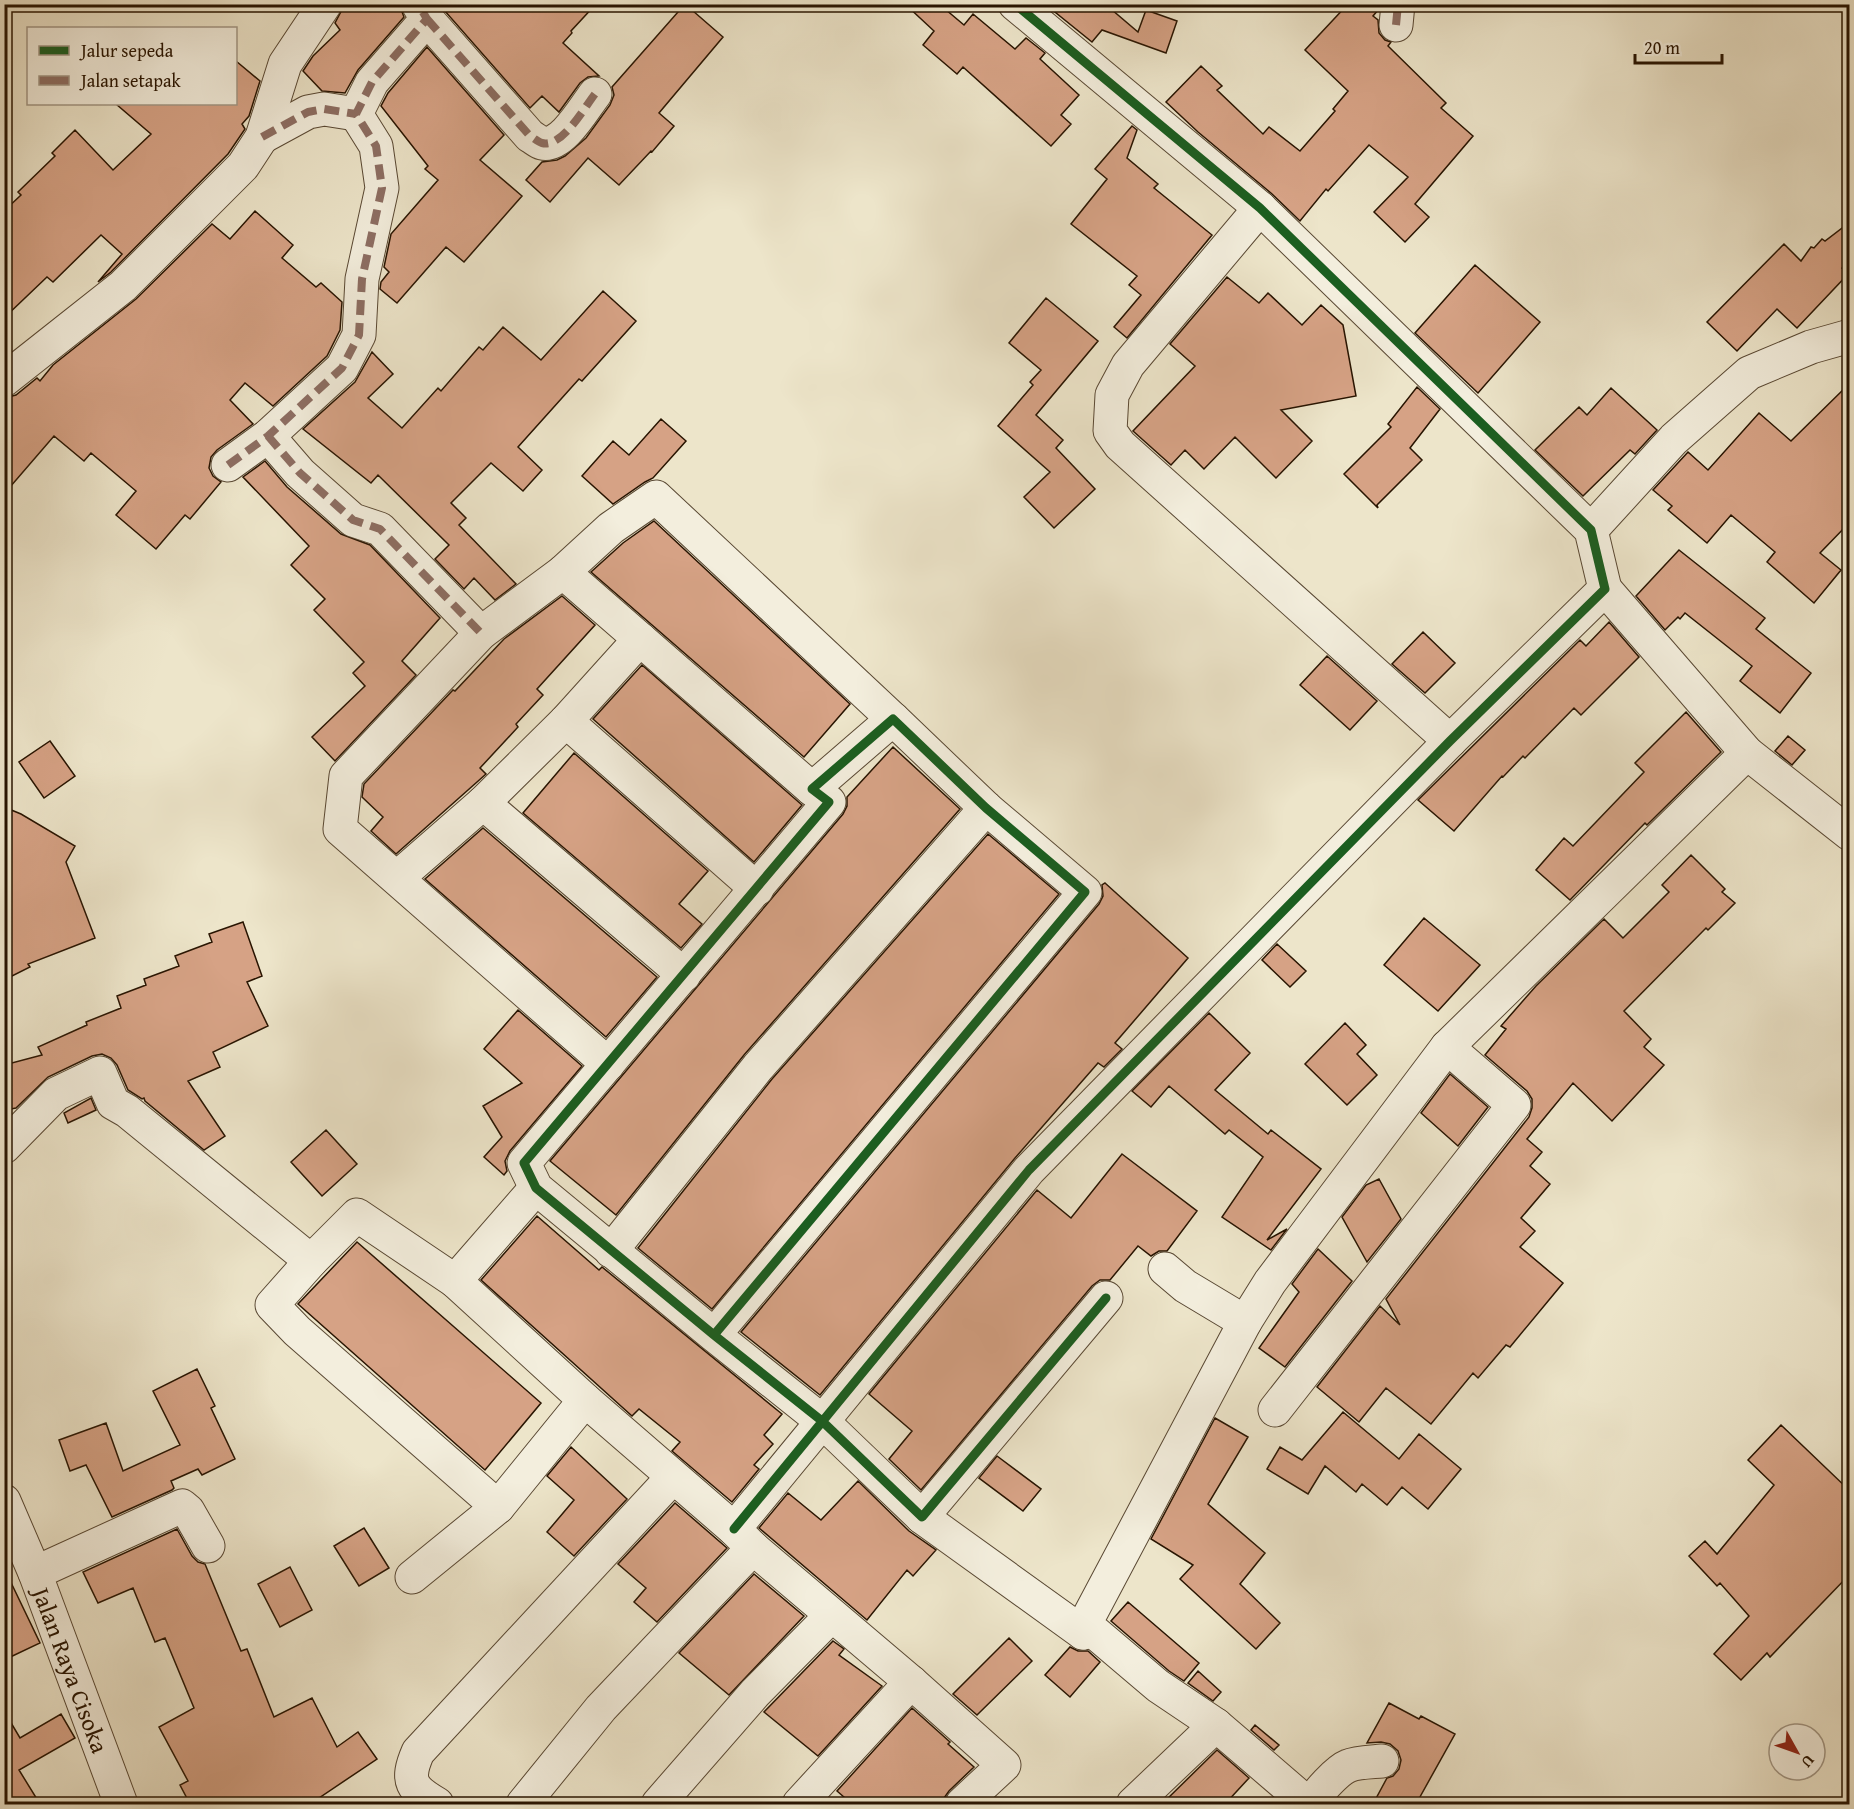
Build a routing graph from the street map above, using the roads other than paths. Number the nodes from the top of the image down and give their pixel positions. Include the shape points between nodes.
1 (325, 4) edge
2 (1015, 4) edge
3 (422, 12) edge
4 (595, 94) dead end
5 (356, 114) junction
6 (262, 137) junction
7 (1260, 208) junction
8 (1850, 336) edge
9 (4, 380) edge
10 (268, 436) junction
11 (228, 465) dead end
12 (1591, 530) junction
13 (562, 572) junction
14 (1605, 589) junction
15 (481, 633) junction
16 (640, 639) junction
17 (892, 719) junction
18 (566, 721) junction
19 (1450, 741) junction
20 (1747, 753) junction
21 (812, 789) junction
22 (483, 803) junction
23 (986, 808) junction
24 (1850, 834) edge
25 (397, 878) junction
26 (757, 889) junction
27 (684, 975) junction
28 (1448, 1047) junction
29 (608, 1064) junction
30 (4, 1147) edge
31 (536, 1188) junction
32 (611, 1251) junction
33 (311, 1261) junction
34 (1165, 1269) dead end
35 (455, 1281) junction
36 (1106, 1298) dead end
37 (1245, 1322) junction
38 (714, 1335) junction
39 (585, 1400) junction
40 (1275, 1410) dead end
41 (822, 1420) junction
42 (673, 1477) junction
43 (4, 1501) edge
44 (498, 1507) junction
45 (922, 1517) junction
46 (743, 1539) junction
47 (208, 1546) dead end
48 (35, 1574) junction
49 (412, 1577) dead end
50 (831, 1616) junction
51 (1083, 1633) junction
52 (911, 1682) junction
53 (1216, 1725) junction
54 (1382, 1761) dead end
55 (121, 1804) edge
56 (437, 1804) edge
57 (523, 1804) edge
58 (658, 1804) edge
59 (799, 1804) edge
60 (962, 1804) edge
61 (1133, 1804) edge
62 (1310, 1804) edge

1 - 6 street via 285,64
2 - 7 street
3 - 4 street via 530,136 541,143 551,144 563,137
3 - 5 street via 372,82
5 - 6 street via 324,109 308,112
5 - 10 street via 376,146 382,188 362,279 359,335 342,368
6 - 9 street via 243,166 123,286
7 - 12 street
7 - 19 street via 1128,364 1112,395 1110,431 1120,445
8 - 12 street via 1811,347 1749,373 1674,439
10 - 11 street
10 - 15 street via 300,473 353,520 380,529
12 - 14 street
13 - 15 street
13 - 16 street
13 - 17 street via 611,528 656,497
14 - 19 street
14 - 20 street
15 - 25 street via 346,776 340,829
16 - 18 street
16 - 21 street
17 - 21 street
17 - 23 street
18 - 22 street
18 - 26 street
19 - 41 street via 1029,1170
20 - 24 street
20 - 28 street
21 - 26 street via 829,802
22 - 25 street
22 - 27 street
23 - 32 street via 758,1068
23 - 38 street via 1085,892
25 - 29 street
26 - 27 street
27 - 29 street
28 - 37 street via 1270,1282
28 - 40 street via 1514,1105
29 - 31 street via 524,1163
30 - 33 street via 56,1094 100,1073 113,1103
31 - 32 street
31 - 35 street
32 - 38 street
33 - 35 street via 357,1215
33 - 44 street via 272,1305
34 - 37 street via 1185,1286
35 - 39 street
36 - 45 street
37 - 51 street
38 - 41 street
39 - 42 street
39 - 44 street
41 - 45 street
41 - 46 street
42 - 46 street
42 - 56 street via 418,1752 411,1775 413,1786
43 - 48 street, Jalan Raya Cisoka
44 - 49 street
45 - 51 street
46 - 50 street
46 - 57 street
47 - 48 street via 182,1506
48 - 55 street, Jalan Raya Cisoka
50 - 52 street
50 - 58 street via 755,1693
51 - 53 street via 1092,1630 1158,1686
52 - 59 street
52 - 60 street via 1004,1765
53 - 61 street
53 - 62 street
54 - 62 street via 1347,1766

